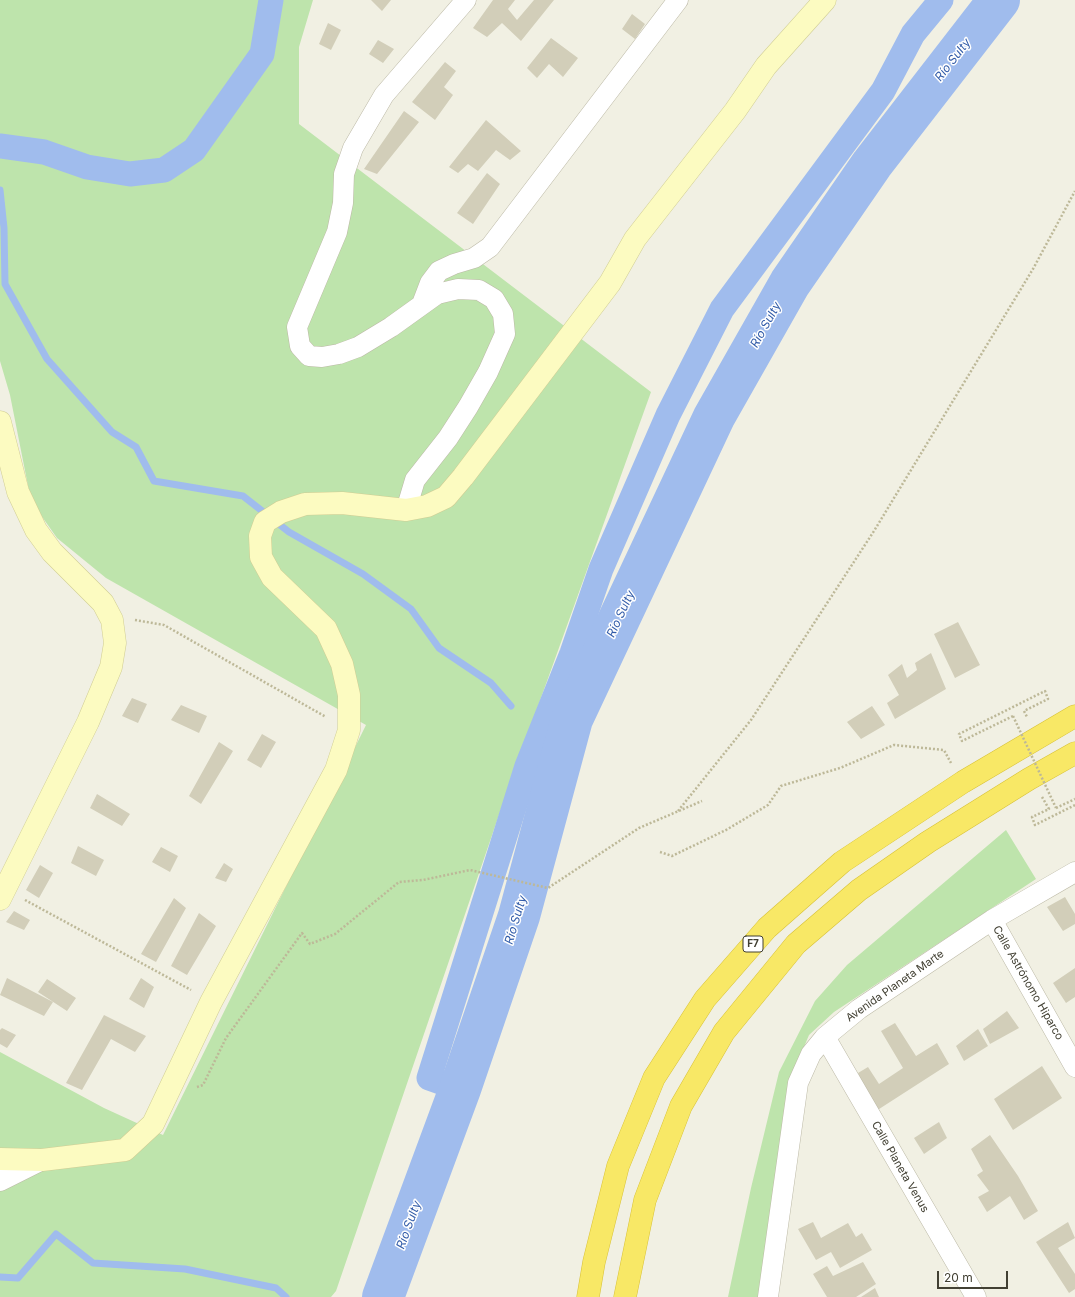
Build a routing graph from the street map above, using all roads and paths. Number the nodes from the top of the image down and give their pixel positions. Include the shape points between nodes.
1 (466, 0) edge
2 (678, 0) edge
3 (825, 0) edge
4 (1075, 191) edge
5 (422, 304) junction
6 (0, 422) edge
7 (406, 510) junction
8 (112, 620) junction
9 (1024, 711) dead end
10 (1075, 716) edge
11 (349, 730) junction
12 (1075, 753) edge
13 (963, 782) junction
14 (1075, 799) edge
15 (702, 801) dead end
16 (1075, 805) edge
17 (1049, 809) dead end
18 (678, 811) junction
19 (660, 852) dead end
20 (1075, 872) edge
21 (3, 894) edge
22 (992, 920) junction
23 (211, 1002) junction
24 (825, 1037) junction
25 (1075, 1067) edge
26 (166, 1097) junction
27 (0, 1159) edge
28 (42, 1160) junction
29 (0, 1181) edge
30 (588, 1297) edge
31 (625, 1297) edge
32 (768, 1297) edge
33 (976, 1297) edge

1 - 5 street via 384,95 353,148 344,174 337,232 297,327 300,346 309,356 339,354 391,327
2 - 5 street via 490,247 474,258 439,271 430,283
3 - 7 street via 766,66 735,112 635,239 610,283 463,477 446,497 427,506
4 - 18 path via 1033,269 874,531 751,720
5 - 7 street via 437,294 458,289 479,290 494,298 504,314 505,334 488,372 468,407 415,480
6 - 8 street via 18,492 36,530 52,552 103,603
7 - 11 street via 342,503 305,504 281,512 265,522 260,536 261,557 272,577 326,629 342,664 349,695
8 - 11 path via 141,620 164,625
8 - 21 street via 115,643 111,667 88,722
9 - 14 path, bridge via 1048,699 1045,691 958,734 962,741 1013,716 1056,808
10 - 13 highway, F7
11 - 23 street via 336,770
12 - 31 highway via 1029,779 884,872 796,944 724,1032 681,1106 645,1200
13 - 19 path via 944,750 894,745 840,768 781,786 768,805 726,830 672,856
13 - 30 highway, F7 via 842,862 767,928 705,998 654,1078 618,1166
15 - 18 path
16 - 17 path via 1036,825 1032,817
18 - 26 path via 639,828 548,888 470,870 423,880 399,882 336,934 310,944 302,933 226,1038 203,1085
20 - 22 street, Avenida Planeta Marte
21 - 23 path
22 - 24 street, Avenida Planeta Marte via 859,1009
22 - 25 street, Calle Astrónomo Hiparco
23 - 26 street
24 - 32 street, Avenida Planeta Marte via 811,1054 798,1083
24 - 33 street, Calle Planeta Venus
26 - 28 street via 153,1124 125,1150
27 - 28 street
28 - 29 street

